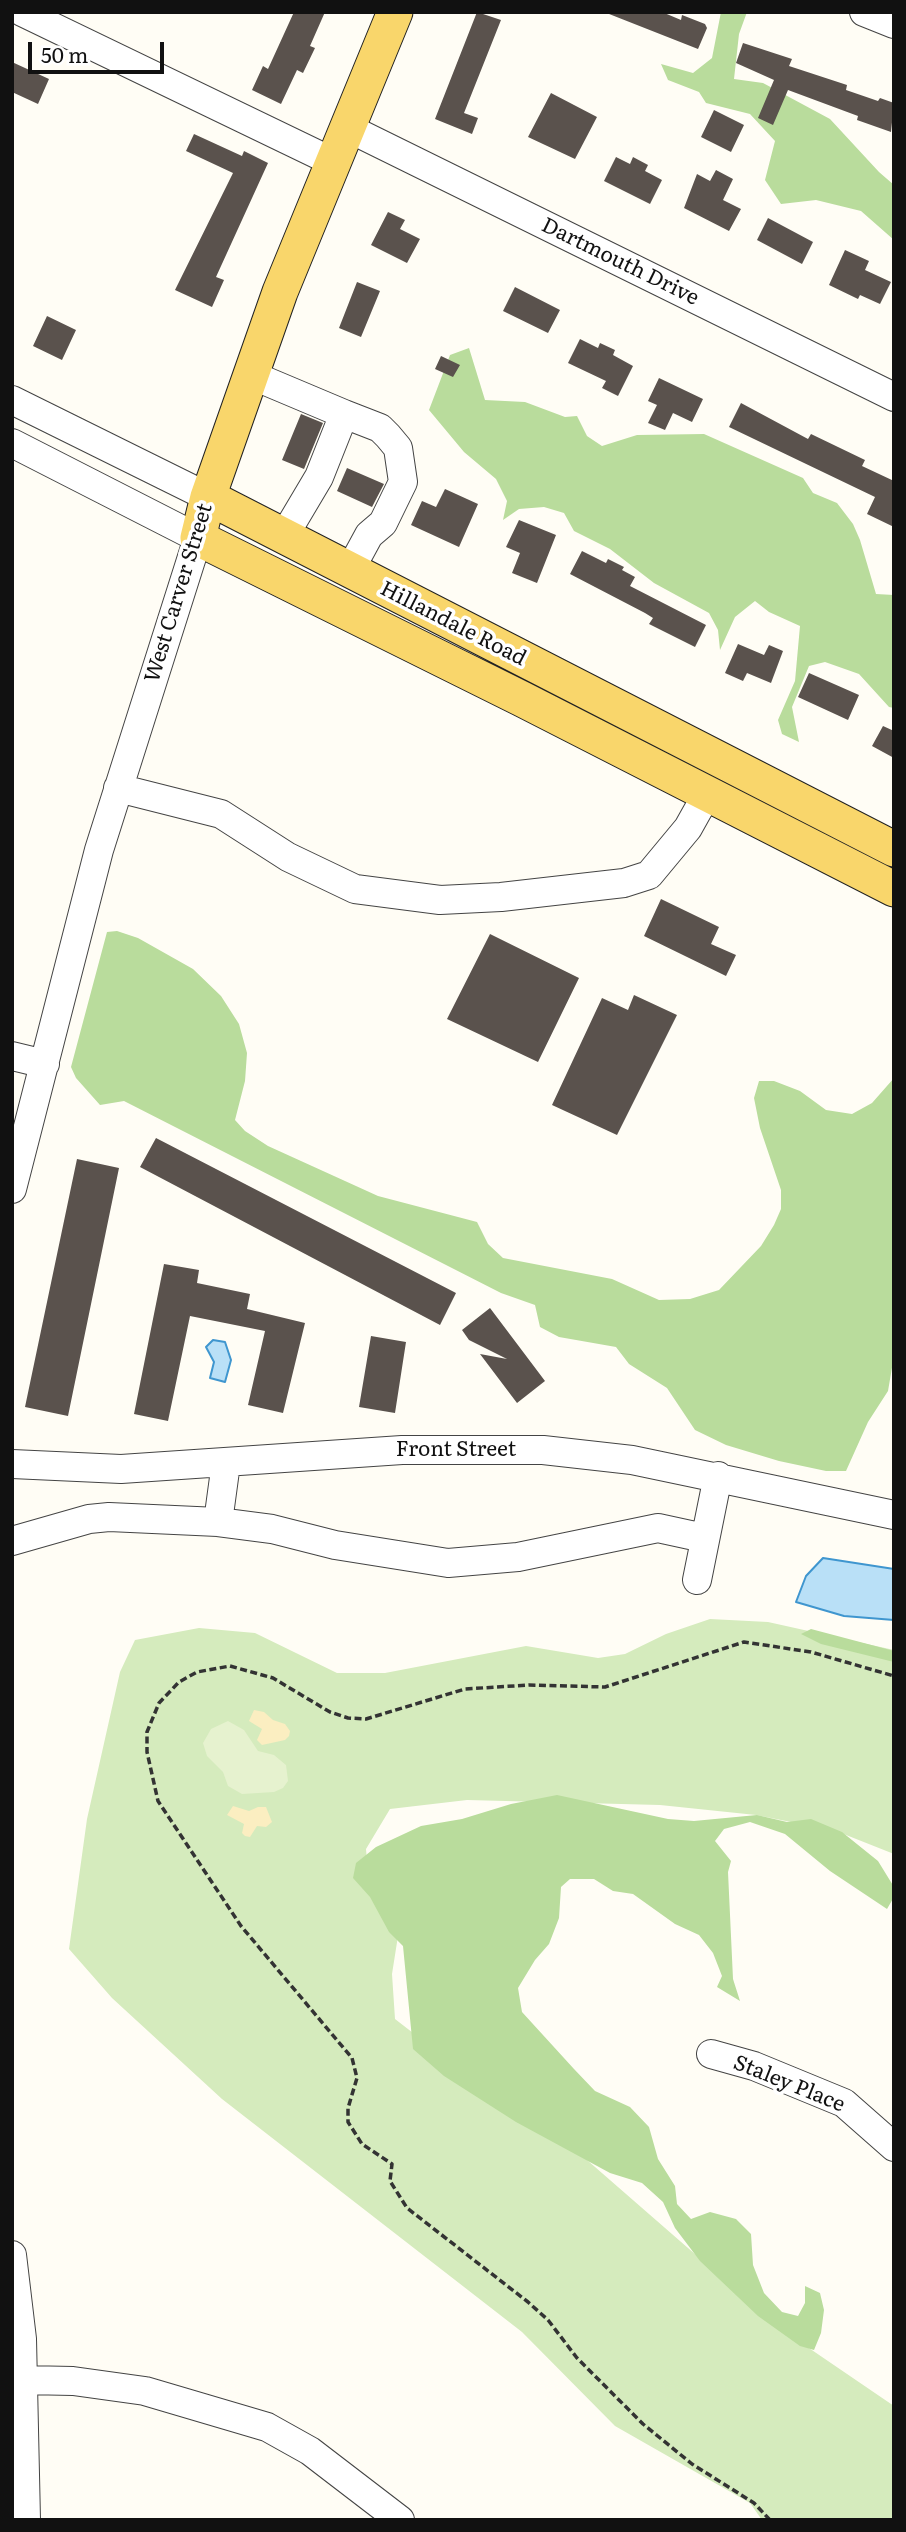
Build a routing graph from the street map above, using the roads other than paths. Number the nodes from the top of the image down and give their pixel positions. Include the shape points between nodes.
1 (22, 12) edge
2 (395, 12) edge
3 (864, 12) edge
4 (894, 24) edge
5 (346, 127) junction
6 (331, 161) junction
7 (249, 374) junction
8 (894, 397) edge
9 (12, 400) edge
10 (344, 414) junction
11 (12, 443) edge
12 (208, 498) junction
13 (284, 536) junction
14 (198, 538) junction
15 (350, 570) junction
16 (118, 788) junction
17 (707, 794) junction
18 (894, 849) edge
19 (894, 890) edge
20 (12, 1056) edge
21 (45, 1064) junction
22 (12, 1189) edge
23 (226, 1463) junction
24 (12, 1464) edge
25 (718, 1476) junction
26 (894, 1515) edge
27 (218, 1522) junction
28 (704, 1538) junction
29 (12, 1541) edge
30 (696, 1580) dead end
31 (711, 2054) dead end
32 (894, 2147) edge
33 (12, 2255) edge
34 (24, 2380) junction
35 (26, 2520) edge
36 (400, 2520) edge

1 - 6 street
2 - 5 main road, West Carver Street
3 - 4 street
5 - 6 main road, West Carver Street
5 - 8 street, Dartmouth Drive
6 - 7 main road, West Carver Street
7 - 10 street
7 - 12 main road, West Carver Street
9 - 12 street, Hillandale Road
10 - 13 street via 319,477
10 - 15 street via 380,428 388,436 398,448 403,482 383,523 369,535
11 - 14 street, Hillandale Road
12 - 13 main road, Hillandale Road
12 - 14 main road, West Carver Street
13 - 15 main road, Hillandale Road
14 - 16 street, West Carver Street
14 - 17 main road, Hillandale Road
15 - 18 main road, Hillandale Road
16 - 17 street via 221,814 288,856 355,889 440,900 624,883 649,875 683,834
16 - 21 street, West Carver Street
17 - 19 main road, Hillandale Road
20 - 21 street
21 - 22 street, West Carver Street
23 - 24 street, Front Street via 93,1469
23 - 25 street, Front Street via 327,1454 492,1449 590,1454
23 - 27 street
25 - 26 street, Front Street
25 - 28 street
27 - 28 street via 448,1563 518,1557 657,1528
27 - 29 street via 109,1517
28 - 30 street
31 - 32 street, Staley Place via 754,2066 844,2103
33 - 34 street
34 - 35 street
34 - 36 street via 145,2391 267,2427 310,2451

